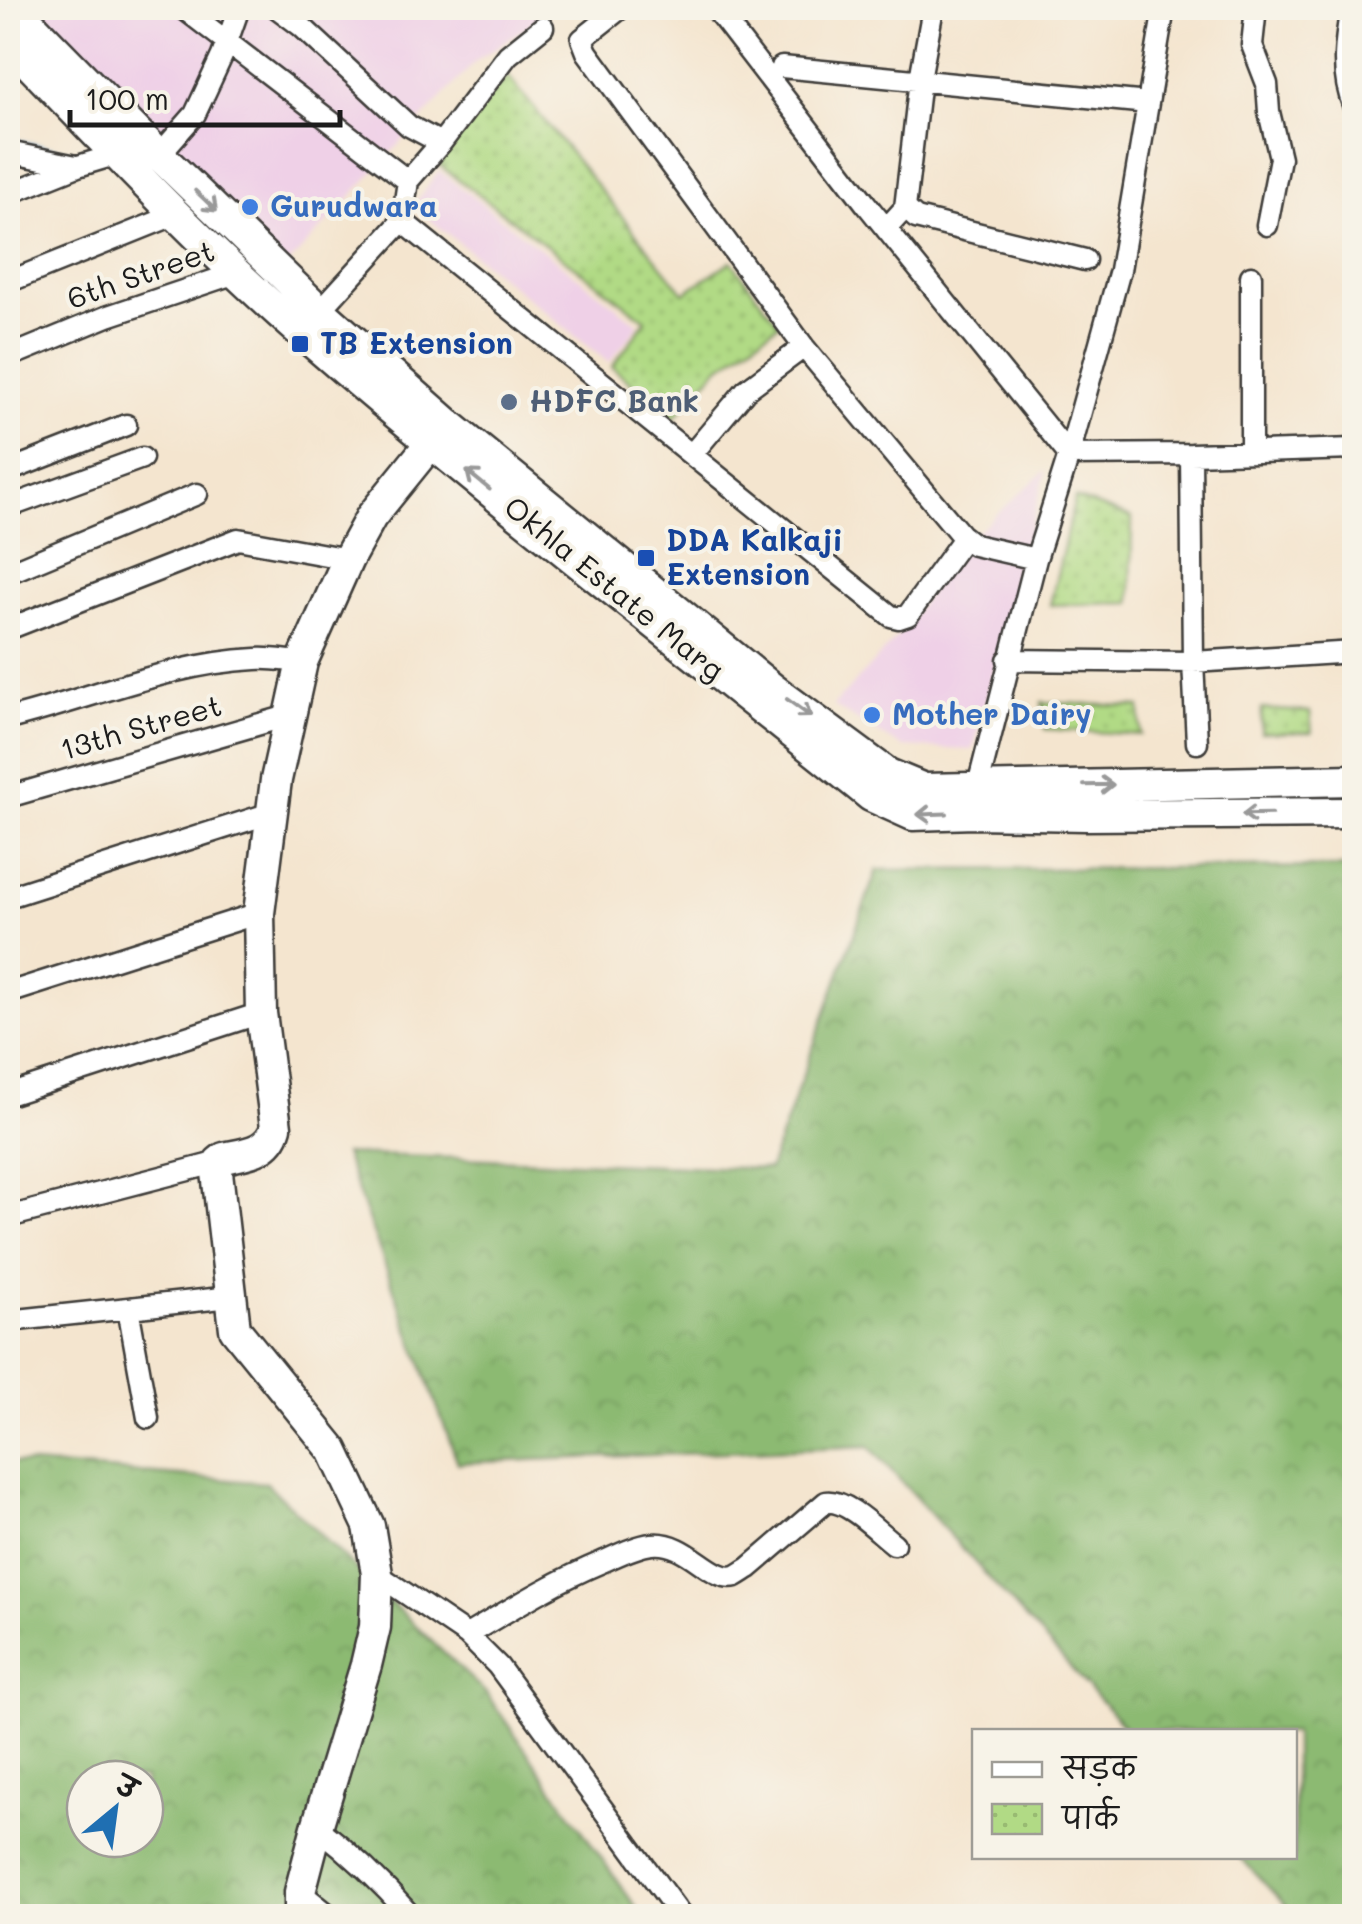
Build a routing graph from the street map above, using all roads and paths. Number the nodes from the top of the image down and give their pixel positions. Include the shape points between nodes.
1 (14, 8) edge
2 (183, 8) edge
3 (238, 8) edge
4 (277, 8) edge
5 (621, 8) edge
6 (715, 8) edge
7 (933, 8) edge
8 (1164, 8) edge
9 (1256, 8) edge
10 (733, 18) edge
11 (1351, 19) edge
12 (543, 27) dead end
13 (8, 42) edge
14 (227, 42) junction
15 (782, 67) dead end
16 (920, 79) junction
17 (1148, 103) junction
18 (1354, 106) edge
19 (442, 143) junction
20 (8, 152) edge
21 (118, 154) junction
22 (159, 155) junction
23 (78, 166) junction
24 (408, 181) junction
25 (8, 194) edge
26 (905, 208) junction
27 (177, 214) junction
28 (402, 222) junction
29 (1267, 226) dead end
30 (886, 229) junction
31 (1085, 260) dead end
32 (238, 272) junction
33 (1251, 276) dead end
34 (8, 282) edge
35 (320, 311) junction
36 (804, 347) junction
37 (8, 357) edge
38 (126, 425) dead end
39 (439, 432) junction
40 (1354, 448) edge
41 (1251, 452) junction
42 (692, 454) junction
43 (1191, 454) junction
44 (1069, 455) junction
45 (142, 458) dead end
46 (8, 470) edge
47 (197, 494) dead end
48 (8, 506) edge
49 (964, 538) junction
50 (348, 559) junction
51 (1036, 559) junction
52 (8, 574) edge
53 (8, 628) edge
54 (1354, 652) edge
55 (1008, 660) junction
56 (302, 662) junction
57 (1193, 662) junction
58 (291, 716) junction
59 (8, 719) edge
60 (1197, 743) dead end
61 (1354, 780) edge
62 (8, 798) edge
63 (975, 800) junction
64 (1354, 812) edge
65 (271, 813) junction
66 (8, 897) edge
67 (260, 912) junction
68 (8, 993) edge
69 (261, 1012) junction
70 (8, 1095) edge
71 (219, 1162) junction
72 (8, 1217) edge
73 (232, 1297) junction
74 (128, 1308) junction
75 (8, 1321) edge
76 (148, 1418) dead end
77 (894, 1544) dead end
78 (377, 1574) junction
79 (466, 1635) junction
80 (317, 1826) junction
81 (300, 1904) edge
82 (330, 1916) edge
83 (411, 1916) edge
84 (681, 1916) edge

1 - 22 main road, Okhla Estate Marg
2 - 14 street
3 - 14 street
4 - 19 street via 409,126
5 - 36 street via 582,39 588,52
6 - 10 street
7 - 16 street
8 - 17 street
9 - 29 street via 1252,45 1267,84 1280,158
10 - 30 street
11 - 18 street via 1344,71
12 - 19 street via 508,54
13 - 21 main road, Okhla Estate Marg
14 - 22 street via 195,114
14 - 24 street
15 - 16 street
16 - 17 street
16 - 26 street
17 - 44 street via 1120,270
19 - 24 street
20 - 23 street
21 - 23 street
21 - 27 main road, Okhla Estate Marg
22 -> 35 main road, Okhla Estate Marg
23 - 25 street
24 - 28 street
26 - 30 street
26 - 31 street via 916,218
27 - 32 main road, Okhla Estate Marg
27 - 34 street
28 - 35 street
28 - 42 street
30 - 44 street
32 - 37 street, 6th Street
32 - 39 main road, Okhla Estate Marg via 301,332
33 - 41 street
35 - 39 main road, Okhla Estate Marg
36 - 42 street via 746,390
36 - 49 street
38 - 46 street
39 - 50 main road via 371,517
39 - 63 main road, Okhla Estate Marg via 871,796 913,815
40 - 41 street
41 - 43 street
42 - 49 street via 898,618 908,615
43 - 44 street
43 - 57 street
44 - 51 street
45 - 48 street
47 - 52 street
49 - 51 street
50 - 53 street via 238,539
50 - 56 main road
51 - 55 street
54 - 57 street
55 - 57 street
55 - 63 street
56 - 58 main road
56 - 59 street via 260,658 199,666
57 - 60 street
58 - 62 street, 13th Street
58 - 65 main road
63 -> 61 main road, Okhla Estate Marg
64 -> 63 main road, Okhla Estate Marg via 1085,815
65 - 66 street
65 - 67 main road
67 - 68 street
67 - 69 main road
69 - 70 street
69 - 71 main road via 274,1137 266,1147
71 - 72 street
71 - 73 main road
73 - 74 street
73 - 78 main road via 236,1328 333,1450 369,1526
74 - 75 street
74 - 76 street
77 - 79 street via 847,1506 826,1502 735,1576 710,1570 681,1548 652,1544 568,1576
78 - 79 street
78 - 80 main road via 375,1627
79 - 84 street via 498,1666
80 - 81 main road
80 - 83 street
81 - 82 street

